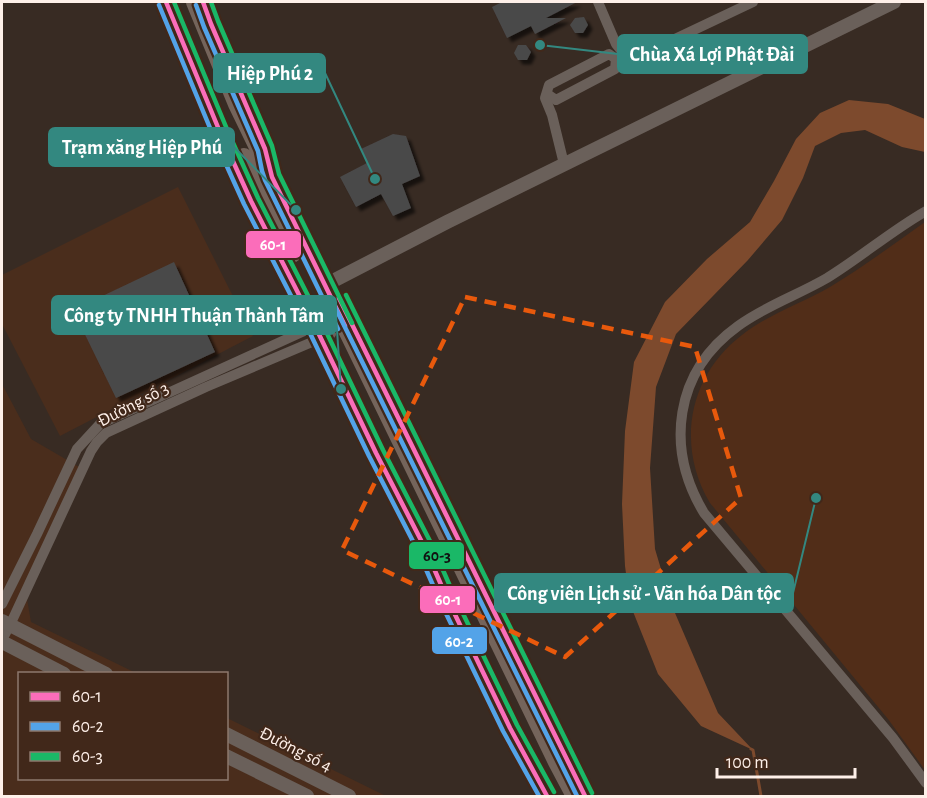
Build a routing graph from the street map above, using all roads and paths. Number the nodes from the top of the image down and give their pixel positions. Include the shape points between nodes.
1 (166, 2) edge
2 (177, 2) edge
3 (195, 2) edge
4 (203, 2) edge
5 (598, 2) edge
6 (894, 2) edge
7 (748, 3) edge
8 (620, 57) junction
9 (547, 94) junction
10 (564, 164) junction
11 (269, 169) junction
12 (926, 211) edge
13 (328, 283) junction
14 (323, 330) junction
15 (92, 439) junction
16 (2, 604) edge
17 (6, 623) edge
18 (2, 641) edge
19 (60, 672) edge
20 (102, 672) edge
21 (228, 735) edge
22 (228, 757) edge
23 (926, 783) edge
24 (307, 796) edge
25 (349, 796) edge
26 (547, 796) edge
27 (556, 796) edge
28 (581, 796) edge

1 - 14 highway via 250,201
2 - 14 highway via 208,80
3 - 11 highway
4 - 11 highway via 265,149
5 - 8 street
6 - 10 street
7 - 8 street via 639,56
8 - 9 street via 609,54 549,85
8 - 9 street via 615,69 566,95 556,100
9 - 10 street via 544,98
10 - 13 street
11 - 13 highway via 299,232 309,237
12 - 23 street via 825,278 747,319 726,336 694,378 681,416 680,436 688,482 704,513 893,738
13 - 28 highway
14 - 15 street, Đường số 3 via 100,424
14 - 26 highway via 376,453
14 - 27 highway
15 - 16 street, Đường số 3 via 77,449
15 - 17 street, Đường số 3 via 91,451
17 - 18 street, Đường số 3
17 - 20 street
18 - 19 street
21 - 25 street, Đường số 4
22 - 24 street, Đường số 4

